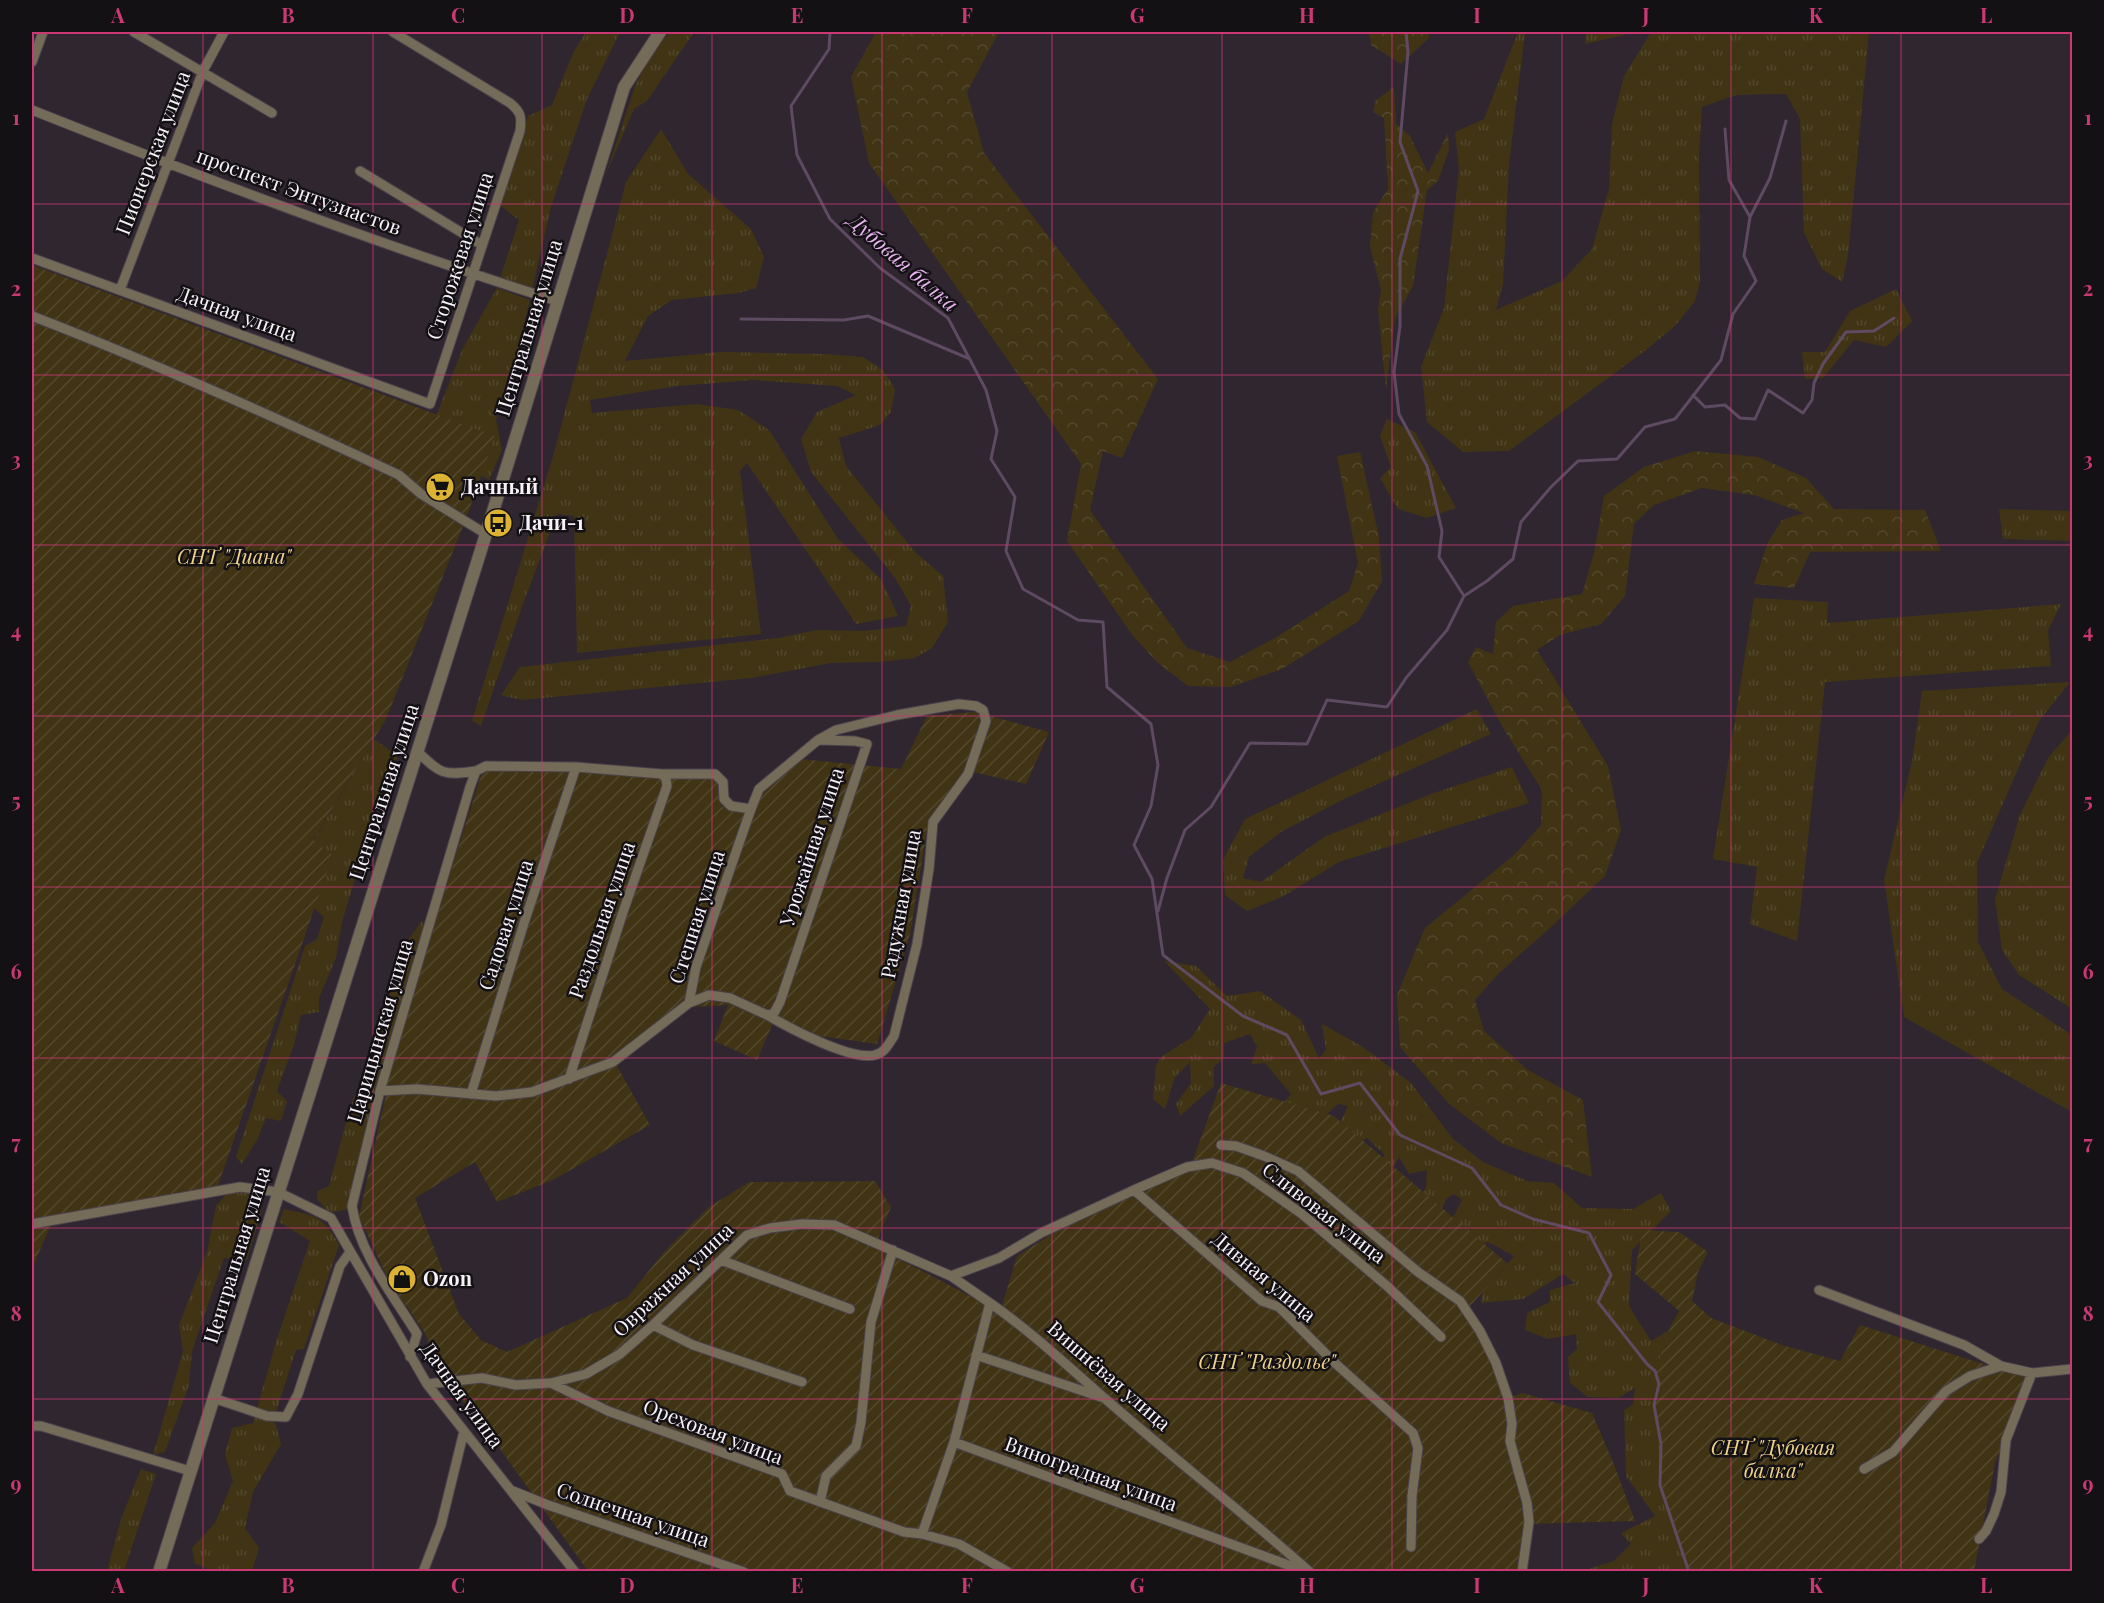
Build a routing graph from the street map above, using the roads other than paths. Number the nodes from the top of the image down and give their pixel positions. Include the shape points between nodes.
1 (43, 32) edge
2 (134, 32) edge
3 (225, 32) edge
4 (393, 32) edge
5 (660, 32) edge
6 (32, 62) edge
7 (203, 71) junction
8 (32, 110) edge
9 (272, 113) dead end
10 (167, 164) junction
11 (360, 171) dead end
12 (482, 245) junction
13 (32, 258) edge
14 (473, 274) junction
15 (120, 290) junction
16 (557, 301) junction
17 (32, 316) edge
18 (430, 404) joint
19 (486, 534) junction
20 (818, 740) junction
21 (417, 751) junction
22 (576, 767) junction
23 (476, 771) junction
24 (662, 774) junction
25 (751, 809) junction
26 (689, 1003) junction
27 (767, 1016) junction
28 (569, 1079) junction
29 (380, 1091) junction
30 (471, 1094) junction
31 (1221, 1145) dead end
32 (1134, 1190) junction
33 (278, 1192) junction
34 (32, 1224) edge
35 (892, 1250) junction
36 (351, 1252) junction
37 (721, 1260) junction
38 (951, 1276) junction
39 (1819, 1290) dead end
40 (990, 1303) junction
41 (850, 1309) dead end
42 (653, 1325) junction
43 (1441, 1337) dead end
44 (976, 1355) junction
45 (411, 1357) junction
46 (2001, 1366) junction
47 (2073, 1369) edge
48 (2032, 1373) junction
49 (802, 1382) dead end
50 (551, 1383) junction
51 (427, 1384) junction
52 (213, 1398) junction
53 (1106, 1398) junction
54 (32, 1426) edge
55 (464, 1431) junction
56 (954, 1442) junction
57 (1864, 1469) dead end
58 (190, 1471) junction
59 (511, 1490) junction
60 (819, 1502) junction
61 (922, 1534) junction
62 (1979, 1539) dead end
63 (1411, 1547) dead end
64 (159, 1572) edge
65 (423, 1572) edge
66 (575, 1572) edge
67 (744, 1572) edge
68 (1008, 1572) edge
69 (1309, 1572) edge
70 (1522, 1572) edge

1 - 6 street
2 - 7 street
3 - 7 street, Пионерская улица
4 - 12 street, Сторожевая улица via 510,103 522,118
5 - 16 street, Центральная улица via 624,87
7 - 9 street
7 - 10 street, Пионерская улица
8 - 10 street, проспект Энтузиастов
10 - 14 street, проспект Энтузиастов
10 - 15 street, Пионерская улица
11 - 12 street
12 - 14 street, Сторожевая улица
13 - 15 street, Дачная улица
14 - 16 street, проспект Энтузиастов
14 - 18 street, Сторожевая улица
15 - 18 street, Дачная улица
16 - 19 street, Центральная улица
17 - 19 street via 217,391 399,475 421,494
19 - 21 street, Центральная улица
20 - 25 street, Урожайная улица via 759,789
20 - 27 street, Урожайная улица via 867,744 780,1002 774,1013
20 - 27 street, Радужная улица via 836,730 959,704 983,710 986,721 968,774 933,822 916,944 894,1036 887,1047 878,1055 866,1056 822,1044
21 - 23 street via 434,767 453,775
21 - 33 street, Центральная улица
22 - 23 street via 486,766
22 - 24 street
22 - 30 street, Садовая улица
23 - 29 street, Царицынская улица
24 - 25 street via 716,774 723,782 724,800 731,806
24 - 28 street, Раздольная улица via 667,786
25 - 26 street, Степная улица via 696,967
26 - 27 street via 709,995 730,998
26 - 28 street, Степная улица via 613,1062
28 - 30 street, Степная улица via 532,1092
29 - 30 street, Степная улица via 417,1089
29 - 45 street, Царицынская улица via 352,1206 369,1254 417,1334
31 - 70 street via 1236,1146 1298,1171 1418,1272 1461,1301 1496,1363 1508,1398 1510,1441 1529,1522
32 - 38 street via 1041,1233 999,1258
32 - 43 street, Сливовая улица via 1186,1167 1212,1163 1243,1173 1302,1214
32 - 63 street, Дивная улица via 1262,1301 1279,1308 1413,1433 1418,1448
33 - 34 street, Дачная улица via 240,1187
33 - 36 street, Дачная улица via 331,1218
33 - 52 street, Центральная улица
35 - 37 street, Овражная улица via 834,1225 802,1224 747,1235
35 - 38 street, Овражная улица
35 - 60 street via 871,1322 856,1446 826,1476
36 - 45 street, Дачная улица
36 - 52 street via 340,1266 298,1394 286,1417 267,1416
37 - 41 street
37 - 42 street, Овражная улица
38 - 40 street, Вишнёвая улица
39 - 46 street via 1964,1345
40 - 44 street
40 - 53 street, Вишнёвая улица via 1025,1327
42 - 49 street via 693,1345
42 - 50 street, Овражная улица via 620,1354 586,1374
44 - 53 street
44 - 56 street
45 - 51 street, Дачная улица
46 - 48 street
46 - 57 street via 1946,1391 1893,1452
47 - 48 street
48 - 62 street via 2006,1440 2001,1492 1994,1514
50 - 51 street, Ореховая улица via 516,1385 482,1378
50 - 60 street, Ореховая улица via 608,1411 782,1474 790,1491
51 - 55 street, Дачная улица
52 - 58 street, Центральная улица
53 - 69 street, Вишнёвая улица
54 - 58 street
55 - 59 street, Дачная улица
55 - 65 street via 441,1525
56 - 61 street
56 - 69 street, Виноградная улица
58 - 64 street, Центральная улица
59 - 66 street, Дачная улица
59 - 67 street, Солнечная улица
60 - 61 street, Ореховая улица via 904,1532
61 - 68 street, Ореховая улица via 959,1544

